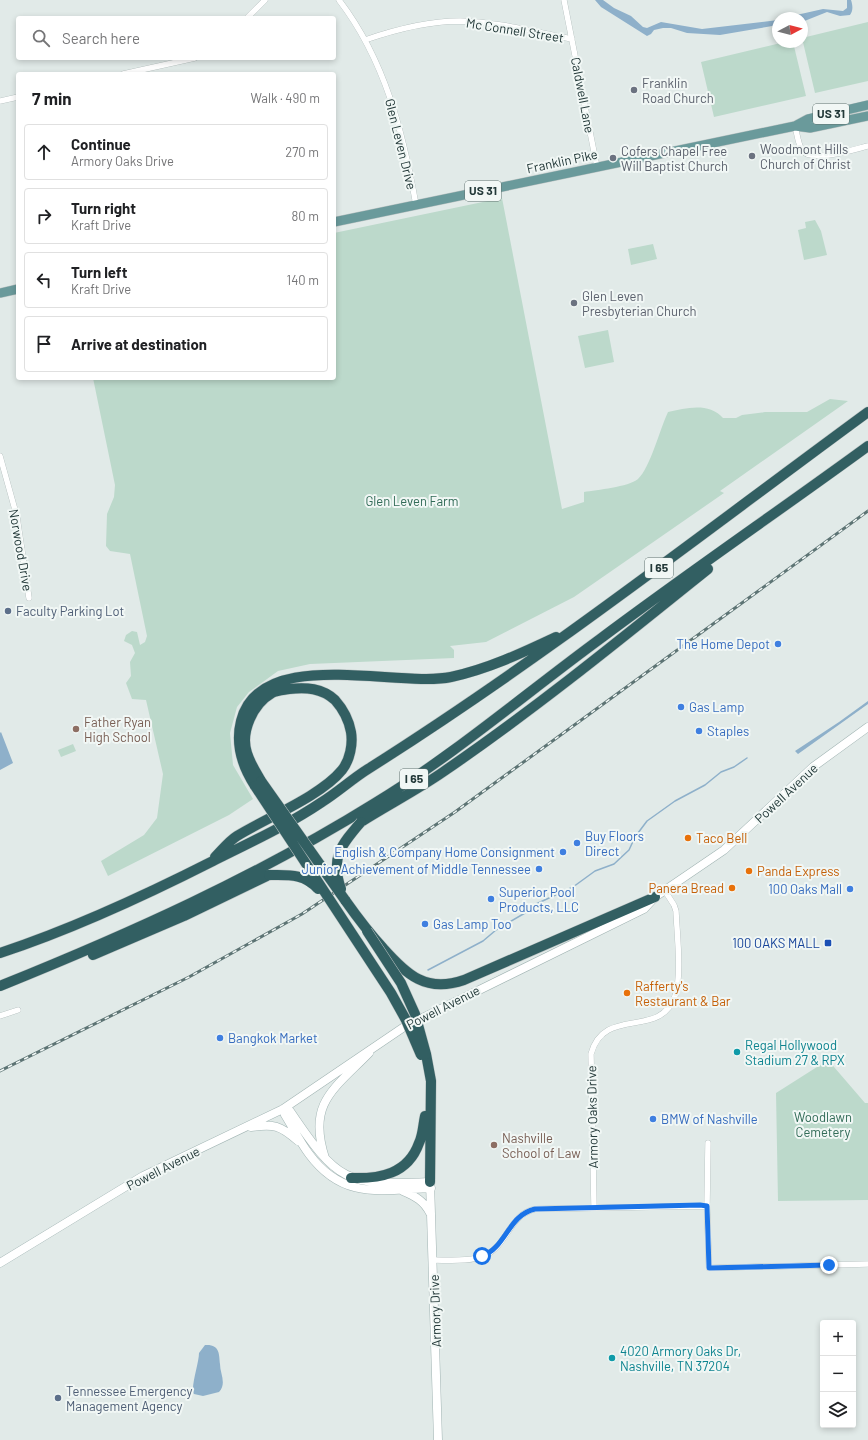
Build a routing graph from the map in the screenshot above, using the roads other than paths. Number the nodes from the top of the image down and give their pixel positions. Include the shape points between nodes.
1 (265, 0) edge
2 (339, 0) edge
3 (564, 0) edge
4 (249, 16) edge
5 (572, 38) junction
6 (365, 40) junction
7 (186, 60) edge
8 (132, 72) edge
9 (16, 97) edge
10 (0, 101) edge
11 (868, 105) edge
12 (868, 117) edge
13 (795, 126) junction
14 (868, 146) edge
15 (597, 167) junction
16 (416, 205) junction
17 (336, 222) edge
18 (16, 289) edge
19 (0, 293) edge
20 (868, 412) edge
21 (868, 446) edge
22 (0, 456) edge
23 (787, 505) junction
24 (29, 598) dead end
25 (580, 626) junction
26 (868, 728) edge
27 (258, 783) junction
28 (206, 864) junction
29 (665, 891) junction
30 (655, 897) junction
31 (345, 900) junction
32 (334, 907) junction
33 (368, 931) junction
34 (0, 953) edge
35 (0, 987) edge
36 (18, 1010) dead end
37 (0, 1016) edge
38 (384, 1039) junction
39 (424, 1055) junction
40 (283, 1109) junction
41 (425, 1116) junction
42 (242, 1128) junction
43 (708, 1143) dead end
44 (303, 1146) junction
45 (326, 1159) junction
46 (351, 1178) junction
47 (430, 1185) junction
48 (401, 1189) junction
49 (707, 1206) junction
50 (594, 1207) junction
51 (432, 1216) junction
52 (433, 1260) junction
53 (0, 1263) edge
54 (868, 1264) edge
55 (438, 1440) edge

1 - 4 street
2 - 6 street, Glen Leven Drive
3 - 5 street, Caldwell Lane
5 - 6 street, Mc Connell Street via 460,21 405,29
5 - 15 street, Caldwell Lane
6 - 16 street, Glen Leven Drive via 398,120
7 - 8 street
9 - 10 street
11 - 13 main road, Franklin Pike / US 31 via 808,119
12 - 13 main road, Franklin Pike / US 31 via 810,128
13 - 14 street via 801,150 809,156 831,155
13 - 15 main road, Franklin Pike / US 31
15 - 16 main road, Franklin Pike / US 31
16 - 17 main road, Franklin Pike / US 31
18 - 19 main road
20 - 25 highway, I 65
21 - 23 highway, I 65
22 - 24 street, Norwood Drive via 17,517
23 - 31 highway, bridge via 518,718 442,772 360,822 342,844 337,858 337,877
23 - 35 highway, I 65 via 600,639 418,776 373,805 219,890
25 - 27 highway via 504,661 450,677 398,678 318,673 272,684 261,690 249,702 243,712 240,726 240,754 244,769
25 - 28 highway, I 65 via 321,803
26 - 29 main road, Powell Avenue via 813,767 724,850
27 - 28 highway via 246,753 245,738 250,716 263,700 273,692 297,688 320,691 330,696 348,719 350,729 350,750 343,769 319,789 235,837
27 - 31 highway, bridge
27 - 32 highway, bridge
28 - 34 highway, I 65 via 112,909 34,942
29 - 30 main road, Powell Avenue
29 - 50 street, Armory Oaks Drive via 676,911 678,984 674,1000 668,1010 655,1019 620,1025 608,1030 598,1039 591,1054
30 - 33 highway, bridge via 464,980 440,984 420,981 407,973
30 - 38 main road, Powell Avenue via 644,909 438,1009
31 - 33 highway
32 - 35 highway, bridge via 311,881 294,875 269,875 92,956
32 - 39 highway, bridge via 391,994
33 - 39 highway, bridge via 401,983 415,1014
36 - 37 street
38 - 40 main road, Powell Avenue
38 - 45 main road via 332,1090 324,1103 318,1128
39 - 41 highway
39 - 47 highway via 431,1082
40 - 42 main road, Powell Avenue
40 - 44 main road
40 - 45 main road via 290,1111 316,1150
41 - 46 highway via 419,1144 405,1165 382,1177
41 - 47 highway
42 - 44 main road via 270,1125 284,1129
42 - 53 main road, Powell Avenue via 143,1176
43 - 49 street
44 - 48 main road via 326,1172 346,1185 370,1190
45 - 46 main road via 337,1170
46 - 47 main road via 375,1183
47 - 48 main road
47 - 51 main road, Armory Drive
48 - 51 main road via 416,1196 426,1205
49 - 50 street
49 - 54 street via 709,1268
50 - 52 street via 532,1209 517,1218 498,1244 486,1254 472,1259
51 - 52 main road, Armory Drive
52 - 55 main road, Armory Drive

